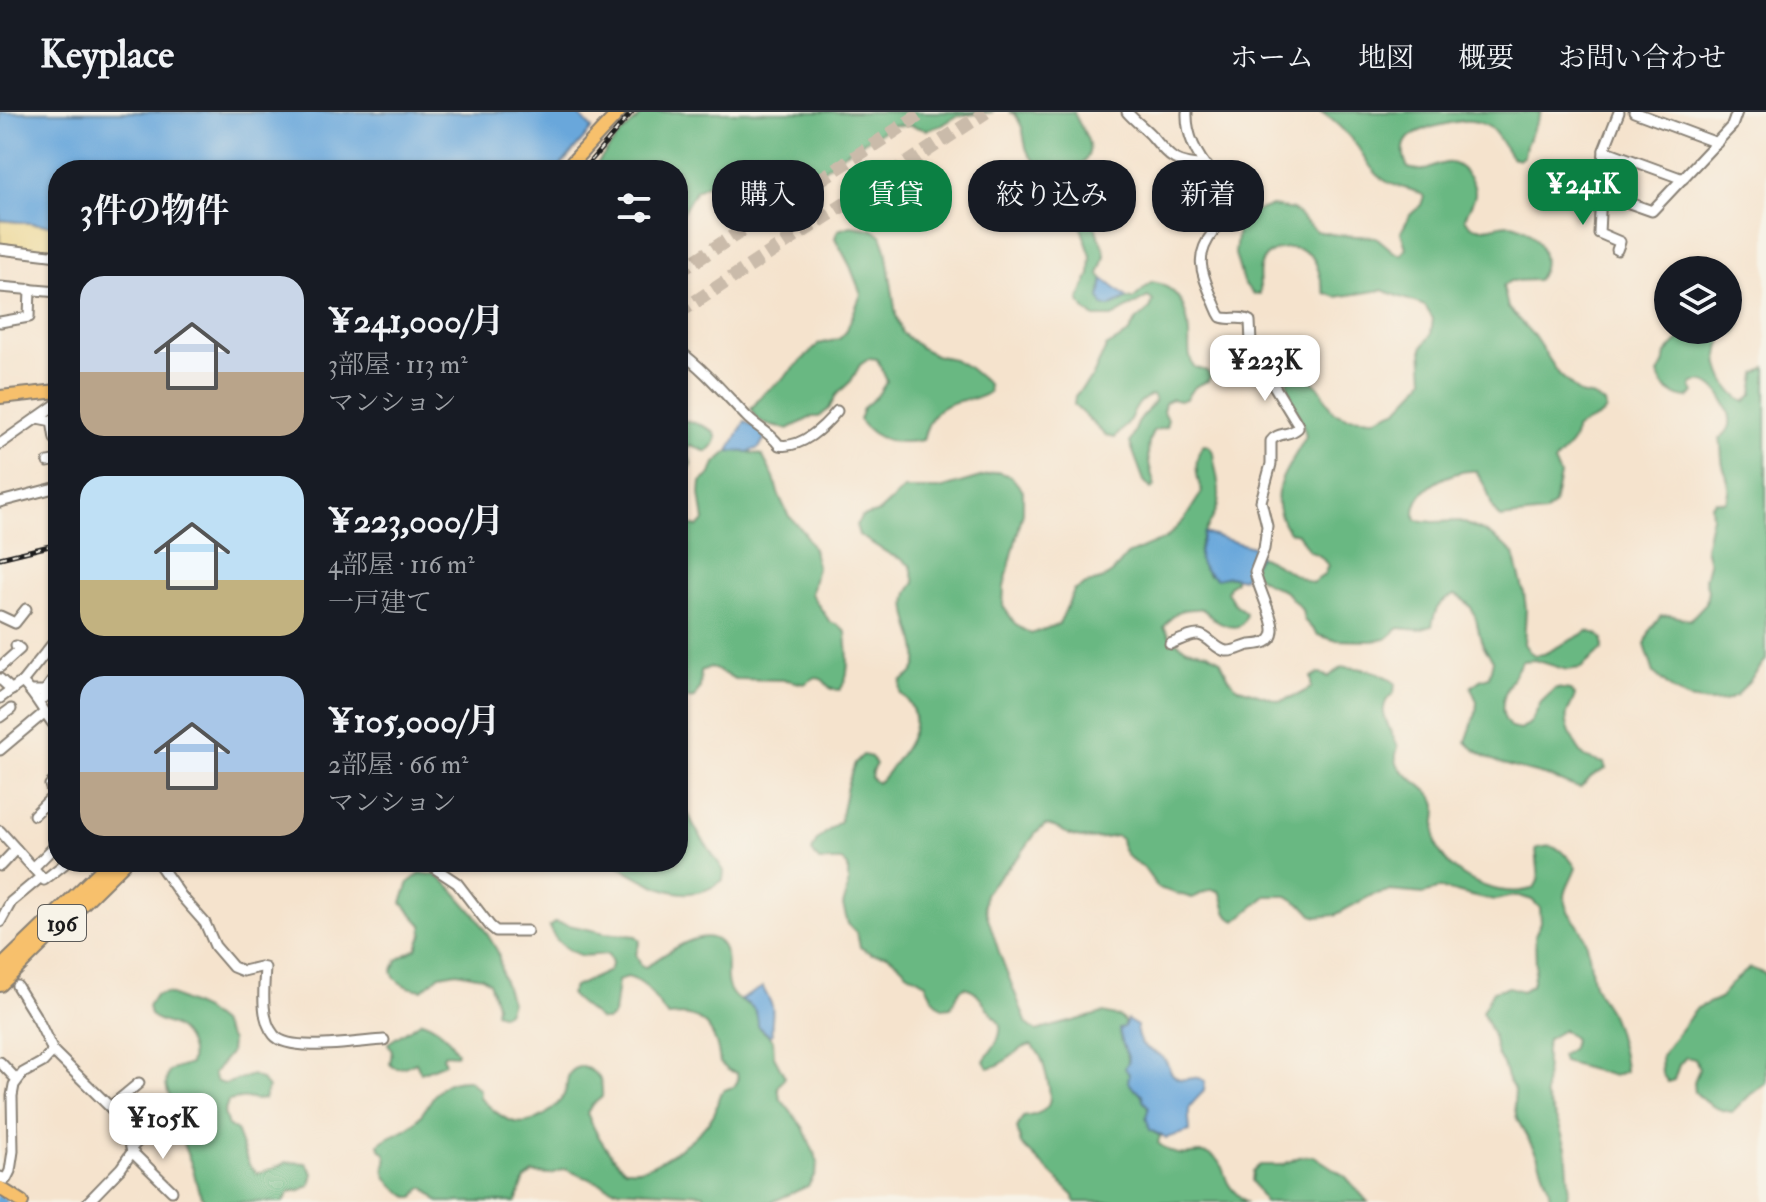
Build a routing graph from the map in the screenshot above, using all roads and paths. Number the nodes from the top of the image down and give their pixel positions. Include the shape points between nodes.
1 (619, 112) edge
2 (1127, 112) edge
3 (1187, 112) edge
4 (1619, 112) edge
5 (1634, 112) edge
6 (1737, 112) edge
7 (1717, 143) junction
8 (1604, 150) junction
9 (574, 160) edge
10 (1176, 160) edge
11 (1203, 160) edge
12 (1683, 179) junction
13 (1601, 193) junction
14 (1213, 232) edge
15 (0, 249) edge
16 (1617, 250) dead end
17 (48, 255) edge
18 (0, 287) edge
19 (30, 289) junction
20 (48, 291) edge
21 (0, 322) edge
22 (688, 357) edge
23 (48, 392) edge
24 (0, 397) edge
25 (48, 410) edge
26 (837, 411) dead end
27 (37, 418) junction
28 (48, 420) edge
29 (0, 444) edge
30 (48, 490) edge
31 (0, 502) edge
32 (26, 609) dead end
33 (0, 616) edge
34 (1170, 644) dead end
35 (16, 646) dead end
36 (48, 650) edge
37 (0, 667) edge
38 (0, 679) edge
39 (22, 682) junction
40 (48, 687) edge
41 (12, 690) junction
42 (33, 694) junction
43 (48, 696) edge
44 (0, 698) edge
45 (11, 709) dead end
46 (44, 713) junction
47 (0, 717) edge
48 (48, 718) edge
49 (0, 750) edge
50 (48, 806) edge
51 (34, 815) dead end
52 (0, 831) edge
53 (16, 849) junction
54 (48, 853) edge
55 (0, 866) edge
56 (33, 868) junction
57 (54, 872) edge
58 (101, 872) edge
59 (114, 872) edge
60 (165, 872) edge
61 (440, 872) edge
62 (41, 877) junction
63 (0, 922) edge
64 (527, 931) dead end
65 (0, 969) edge
66 (0, 984) edge
67 (17, 986) dead end
68 (384, 1040) dead end
69 (53, 1051) junction
70 (0, 1062) edge
71 (17, 1080) junction
72 (139, 1083) dead end
73 (110, 1107) junction
74 (152, 1128) dead end
75 (132, 1149) junction
76 (0, 1177) edge
77 (0, 1188) edge
78 (169, 1196) dead end
79 (22, 1202) edge
80 (88, 1202) edge

1 - 9 main road
2 - 10 street
3 - 11 street via 1186,128
4 - 8 street
5 - 7 street
6 - 7 street
7 - 12 street
8 - 12 street
8 - 13 street
12 - 13 street via 1652,211
13 - 16 street via 1599,233 1620,242
14 - 34 street via 1200,261 1205,285 1221,317 1250,321 1254,353 1298,428 1271,441 1261,501 1267,526 1255,572 1272,635 1264,644 1235,651 1195,635
15 - 17 street
18 - 19 street
19 - 20 street
19 - 21 street via 29,317
22 - 26 street via 782,447 816,433
23 - 24 main road
25 - 27 street
27 - 28 street
27 - 29 street
30 - 31 street
32 - 33 street via 15,623
35 - 37 street via 20,649
36 - 39 street
38 - 41 street
39 - 41 street
39 - 42 street
40 - 42 street
41 - 44 street
42 - 43 street
42 - 46 street
45 - 47 street
46 - 48 street
46 - 49 street
50 - 51 street
52 - 53 street
53 - 55 street
53 - 56 street
54 - 56 street
56 - 62 street
57 - 62 street
58 - 65 highway, 196
59 - 66 highway, 196
60 - 68 street via 233,967 264,967 268,1023 278,1039 310,1046
61 - 64 street via 457,883 496,931
62 - 63 street via 11,902
67 - 69 street
69 - 71 street
69 - 73 street
70 - 71 street
71 - 76 street via 12,1096 12,1161 9,1176
72 - 73 street
73 - 75 street
74 - 75 street
75 - 78 street
75 - 80 street
77 - 79 main road

